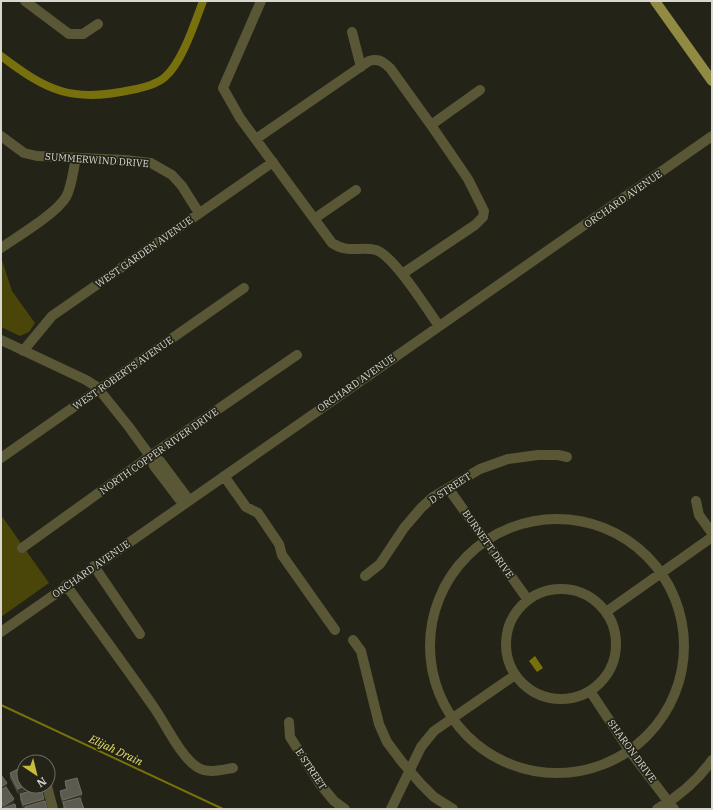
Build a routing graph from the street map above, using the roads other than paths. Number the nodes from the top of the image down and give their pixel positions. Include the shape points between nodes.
1 (25, 1) edge
2 (261, 1) edge
3 (655, 1) edge
4 (98, 24) dead end
5 (352, 32) dead end
6 (361, 67) junction
7 (712, 81) edge
8 (480, 90) dead end
9 (431, 125) junction
10 (1, 136) edge
11 (712, 136) edge
12 (256, 139) junction
13 (76, 158) junction
14 (273, 162) junction
15 (356, 190) dead end
16 (199, 213) junction
17 (314, 219) junction
18 (1, 248) edge
19 (402, 274) junction
20 (244, 288) dead end
21 (439, 326) junction
22 (1, 340) edge
23 (23, 351) junction
24 (297, 355) dead end
25 (99, 390) junction
26 (150, 456) junction
27 (567, 457) dead end
28 (1, 458) edge
29 (224, 476) junction
30 (448, 488) junction
31 (696, 501) dead end
32 (186, 502) junction
33 (712, 533) edge
34 (712, 537) edge
35 (486, 541) junction
36 (22, 548) dead end
37 (94, 566) junction
38 (661, 573) junction
39 (365, 576) dead end
40 (66, 585) junction
41 (528, 600) junction
42 (606, 612) junction
43 (335, 630) dead end
44 (1, 632) edge
45 (140, 634) dead end
46 (353, 640) dead end
47 (515, 675) junction
48 (590, 691) junction
49 (452, 718) junction
50 (289, 722) dead end
51 (629, 750) junction
52 (712, 760) edge
53 (233, 768) dead end
54 (409, 771) junction
55 (49, 794) edge
56 (672, 805) edge
57 (53, 809) edge
58 (345, 809) edge
59 (391, 809) edge
60 (454, 809) edge
61 (657, 809) edge

1 - 4 street via 69,34 83,34
2 - 12 street via 223,88 240,118
3 - 7 main road
5 - 6 street
6 - 9 street via 375,59 383,62
6 - 12 street
8 - 9 street
9 - 19 street via 468,179 484,211 475,225
10 - 13 street, SUMMERWIND DRIVE via 24,153
11 - 21 street, ORCHARD AVENUE
12 - 14 street
13 - 16 street, SUMMERWIND DRIVE via 151,163 172,175
13 - 18 street via 67,196 59,207
14 - 16 street, WEST GARDEN AVENUE
14 - 17 street
15 - 17 street
16 - 23 street, WEST GARDEN AVENUE via 52,316
17 - 19 street via 332,243 343,249 375,250 383,254
19 - 21 street
20 - 25 street, WEST ROBERTS AVENUE
21 - 29 street, ORCHARD AVENUE
22 - 23 street
23 - 25 street via 86,380
24 - 26 street, NORTH COPPER RIVER DRIVE
25 - 26 street
25 - 28 street, WEST ROBERTS AVENUE
26 - 32 street via 154,466
26 - 36 street, NORTH COPPER RIVER DRIVE
27 - 30 street, D STREET via 538,455 508,459 480,469
29 - 32 street, ORCHARD AVENUE
29 - 43 street via 246,507 258,514 279,544 282,555
30 - 35 street, BURNETT DRIVE
30 - 39 street, D STREET via 421,508 380,564
31 - 33 street via 699,515
32 - 37 street, ORCHARD AVENUE
34 - 38 street
35 - 38 street via 511,528 538,521 566,520 594,524 619,535 642,552
35 - 41 street, BURNETT DRIVE
35 - 49 street via 467,557 451,577 439,599 432,623 430,648 433,672 440,696
37 - 40 street, ORCHARD AVENUE
37 - 45 street
38 - 42 street
38 - 51 street via 671,590 683,628 682,668 669,706 649,732
40 - 44 street, ORCHARD AVENUE
40 - 53 street via 155,708 187,758 203,770
41 - 42 street via 554,589 578,591 592,598
41 - 47 street via 515,614 506,636 506,651
42 - 48 street via 615,630 616,653 607,675
46 - 54 street via 361,651 379,724 387,742
47 - 48 street via 530,690 552,699 568,699
47 - 49 street
48 - 51 street, SHARON DRIVE
49 - 51 street via 472,740 502,761 545,772 589,768 610,761
49 - 54 street via 429,736
50 - 58 street, E STREET via 290,737 320,784 334,801
51 - 56 street, SHARON DRIVE
52 - 56 street
54 - 59 street
54 - 60 street via 434,797
55 - 57 street
56 - 61 street

